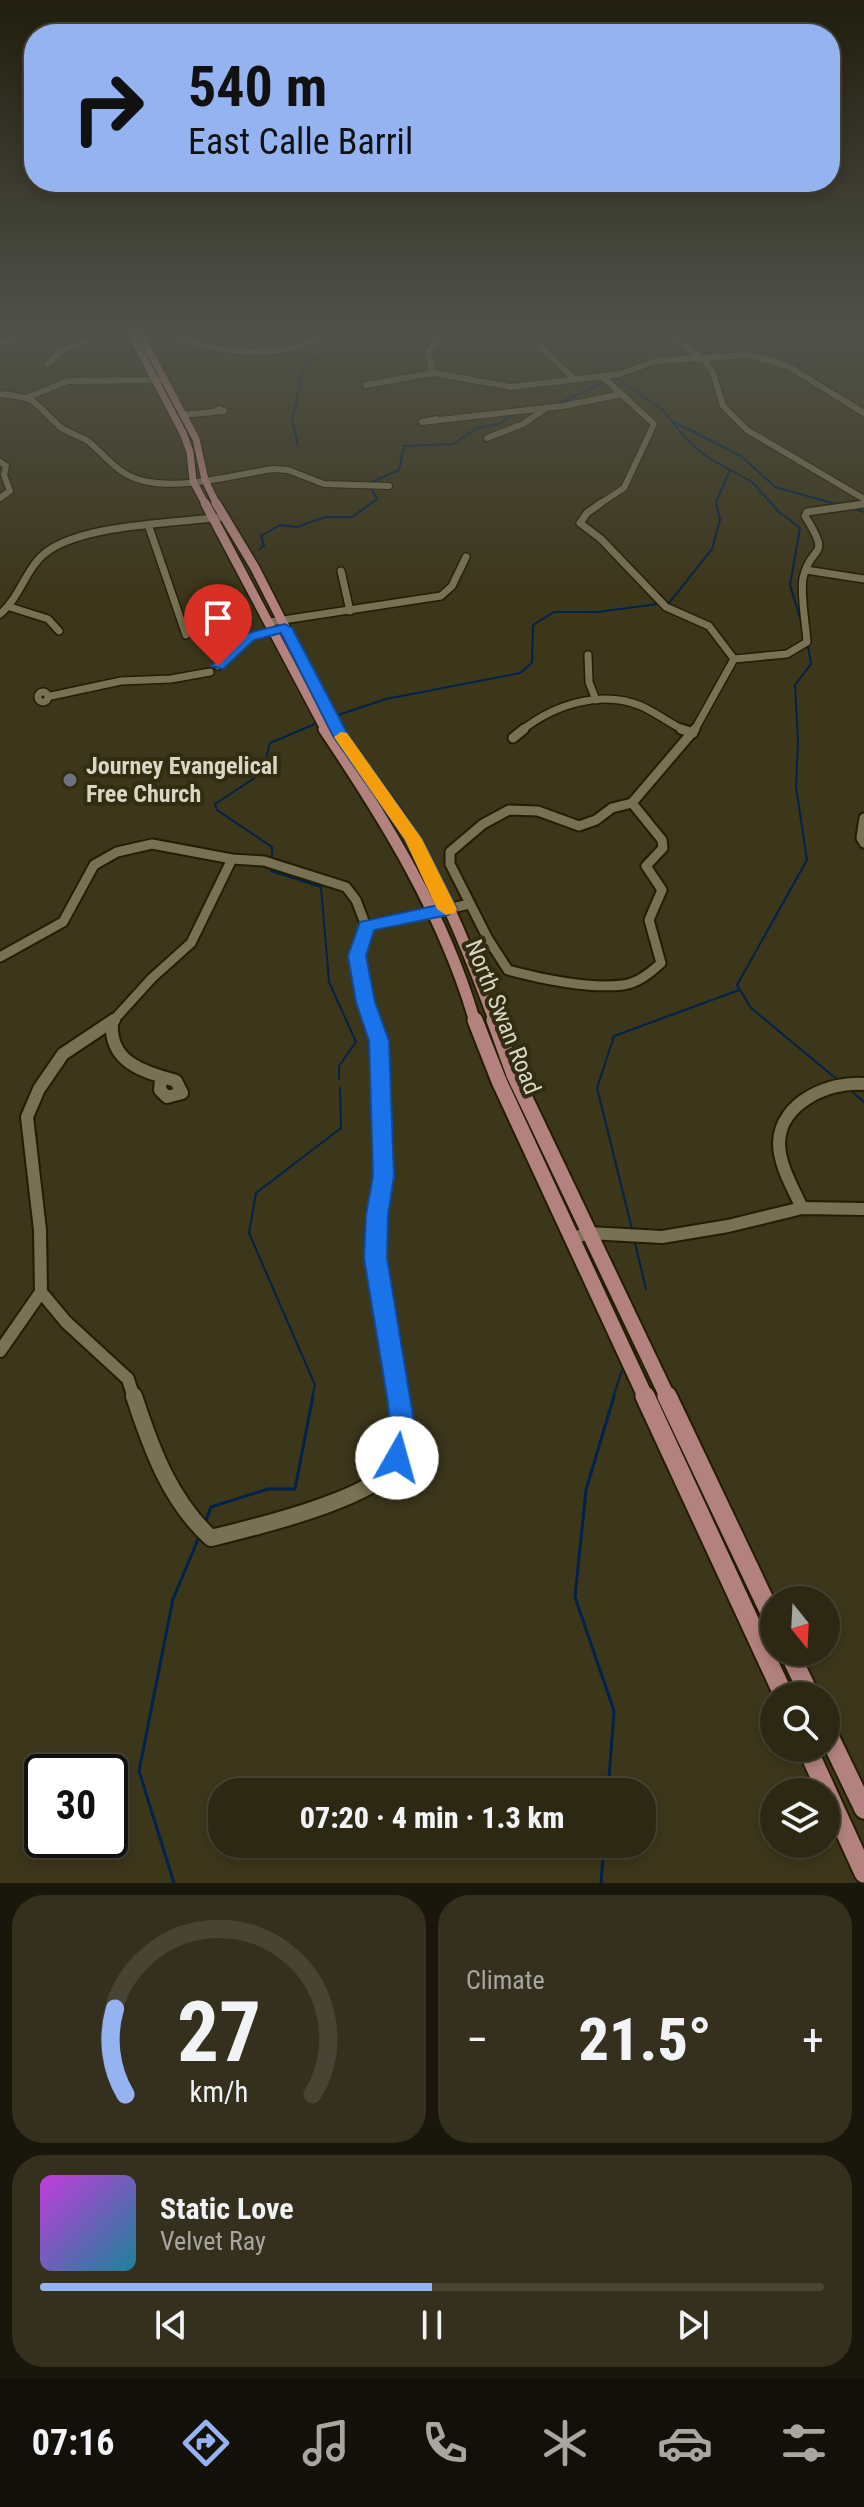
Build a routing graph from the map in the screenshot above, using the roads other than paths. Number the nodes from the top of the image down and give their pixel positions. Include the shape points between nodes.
1 (52, 418) edge
2 (173, 418) edge
3 (184, 418) edge
4 (448, 418) edge
5 (532, 418) edge
6 (647, 418) edge
7 (732, 418) edge
8 (437, 419) dead end
9 (487, 438) dead end
10 (0, 462) edge
11 (205, 480) junction
12 (193, 481) junction
13 (366, 486) dead end
14 (0, 498) edge
15 (864, 501) edge
16 (217, 517) junction
17 (149, 527) junction
18 (466, 557) dead end
19 (806, 570) junction
20 (341, 571) dead end
21 (864, 579) edge
22 (10, 607) junction
23 (350, 611) junction
24 (0, 614) edge
25 (278, 625) junction
26 (59, 631) dead end
27 (186, 635) dead end
28 (588, 655) dead end
29 (734, 659) junction
30 (51, 696) dead end
31 (596, 700) junction
32 (693, 733) junction
33 (513, 738) dead end
34 (632, 803) junction
35 (864, 818) edge
36 (864, 843) edge
37 (232, 859) junction
38 (470, 904) junction
39 (448, 909) junction
40 (432, 912) junction
41 (366, 926) junction
42 (0, 957) edge
43 (112, 1022) junction
44 (161, 1080) dead end
45 (864, 1084) edge
46 (802, 1208) junction
47 (864, 1209) edge
48 (581, 1235) junction
49 (41, 1292) junction
50 (0, 1351) edge
51 (760, 1592) edge
52 (760, 1594) edge
53 (741, 1601) junction
54 (778, 1682) edge
55 (840, 1759) edge
56 (813, 1762) edge
57 (864, 1809) edge
58 (864, 1873) edge

1 - 12 street via 88,441 117,471 158,484
2 - 12 main road, North Swan Road via 190,452
3 - 11 main road, North Swan Road via 200,451
4 - 8 street
5 - 9 street
6 - 29 street via 654,424 624,488 580,523 666,607 709,626
7 - 15 street
10 - 14 street via 6,466 10,491
11 - 12 street
11 - 13 street via 273,469 324,484
11 - 16 main road, North Swan Road
12 - 16 main road, North Swan Road
15 - 19 street via 807,512 820,547
16 - 17 street
16 - 25 main road, North Swan Road
17 - 22 street via 69,541 49,551 29,570
17 - 27 street
18 - 23 street via 441,596
19 - 21 street
19 - 29 street via 802,587 807,642 787,654
20 - 23 street
22 - 24 street
22 - 26 street via 48,619
23 - 25 street
25 - 30 street via 249,637 212,669
25 - 39 main road, North Swan Road via 341,736 413,839
25 - 40 main road, North Swan Road via 324,733 388,825
28 - 31 street
29 - 32 street
31 - 32 street via 636,704
31 - 33 street via 555,709
32 - 34 street
34 - 38 street via 579,826 524,807 495,815 448,857
34 - 38 street via 663,848 646,866 662,890 647,918 662,952 661,963 645,977 624,985 548,980 508,970
35 - 36 street
37 - 41 street via 272,864 346,887
37 - 42 street via 162,843 117,852 94,865 63,922
37 - 43 street via 191,943
38 - 39 street
39 - 40 street
39 - 48 main road, North Swan Road
40 - 41 street
40 - 48 main road, North Swan Road via 499,1081
41 - 49 street via 357,956 379,1041 383,1100 375,1258 403,1434 391,1469 365,1486 290,1516 211,1538 189,1518 152,1452 128,1379
43 - 44 street via 112,1041 126,1059
43 - 49 street via 63,1054 27,1117
45 - 46 street via 842,1081 820,1090 784,1123 779,1139 782,1159
46 - 47 street
46 - 48 street via 662,1237
48 - 51 main road, North Swan Road
48 - 53 main road, North Swan Road
49 - 50 street
52 - 53 main road
53 - 54 main road, North Swan Road
55 - 57 main road
56 - 58 main road

